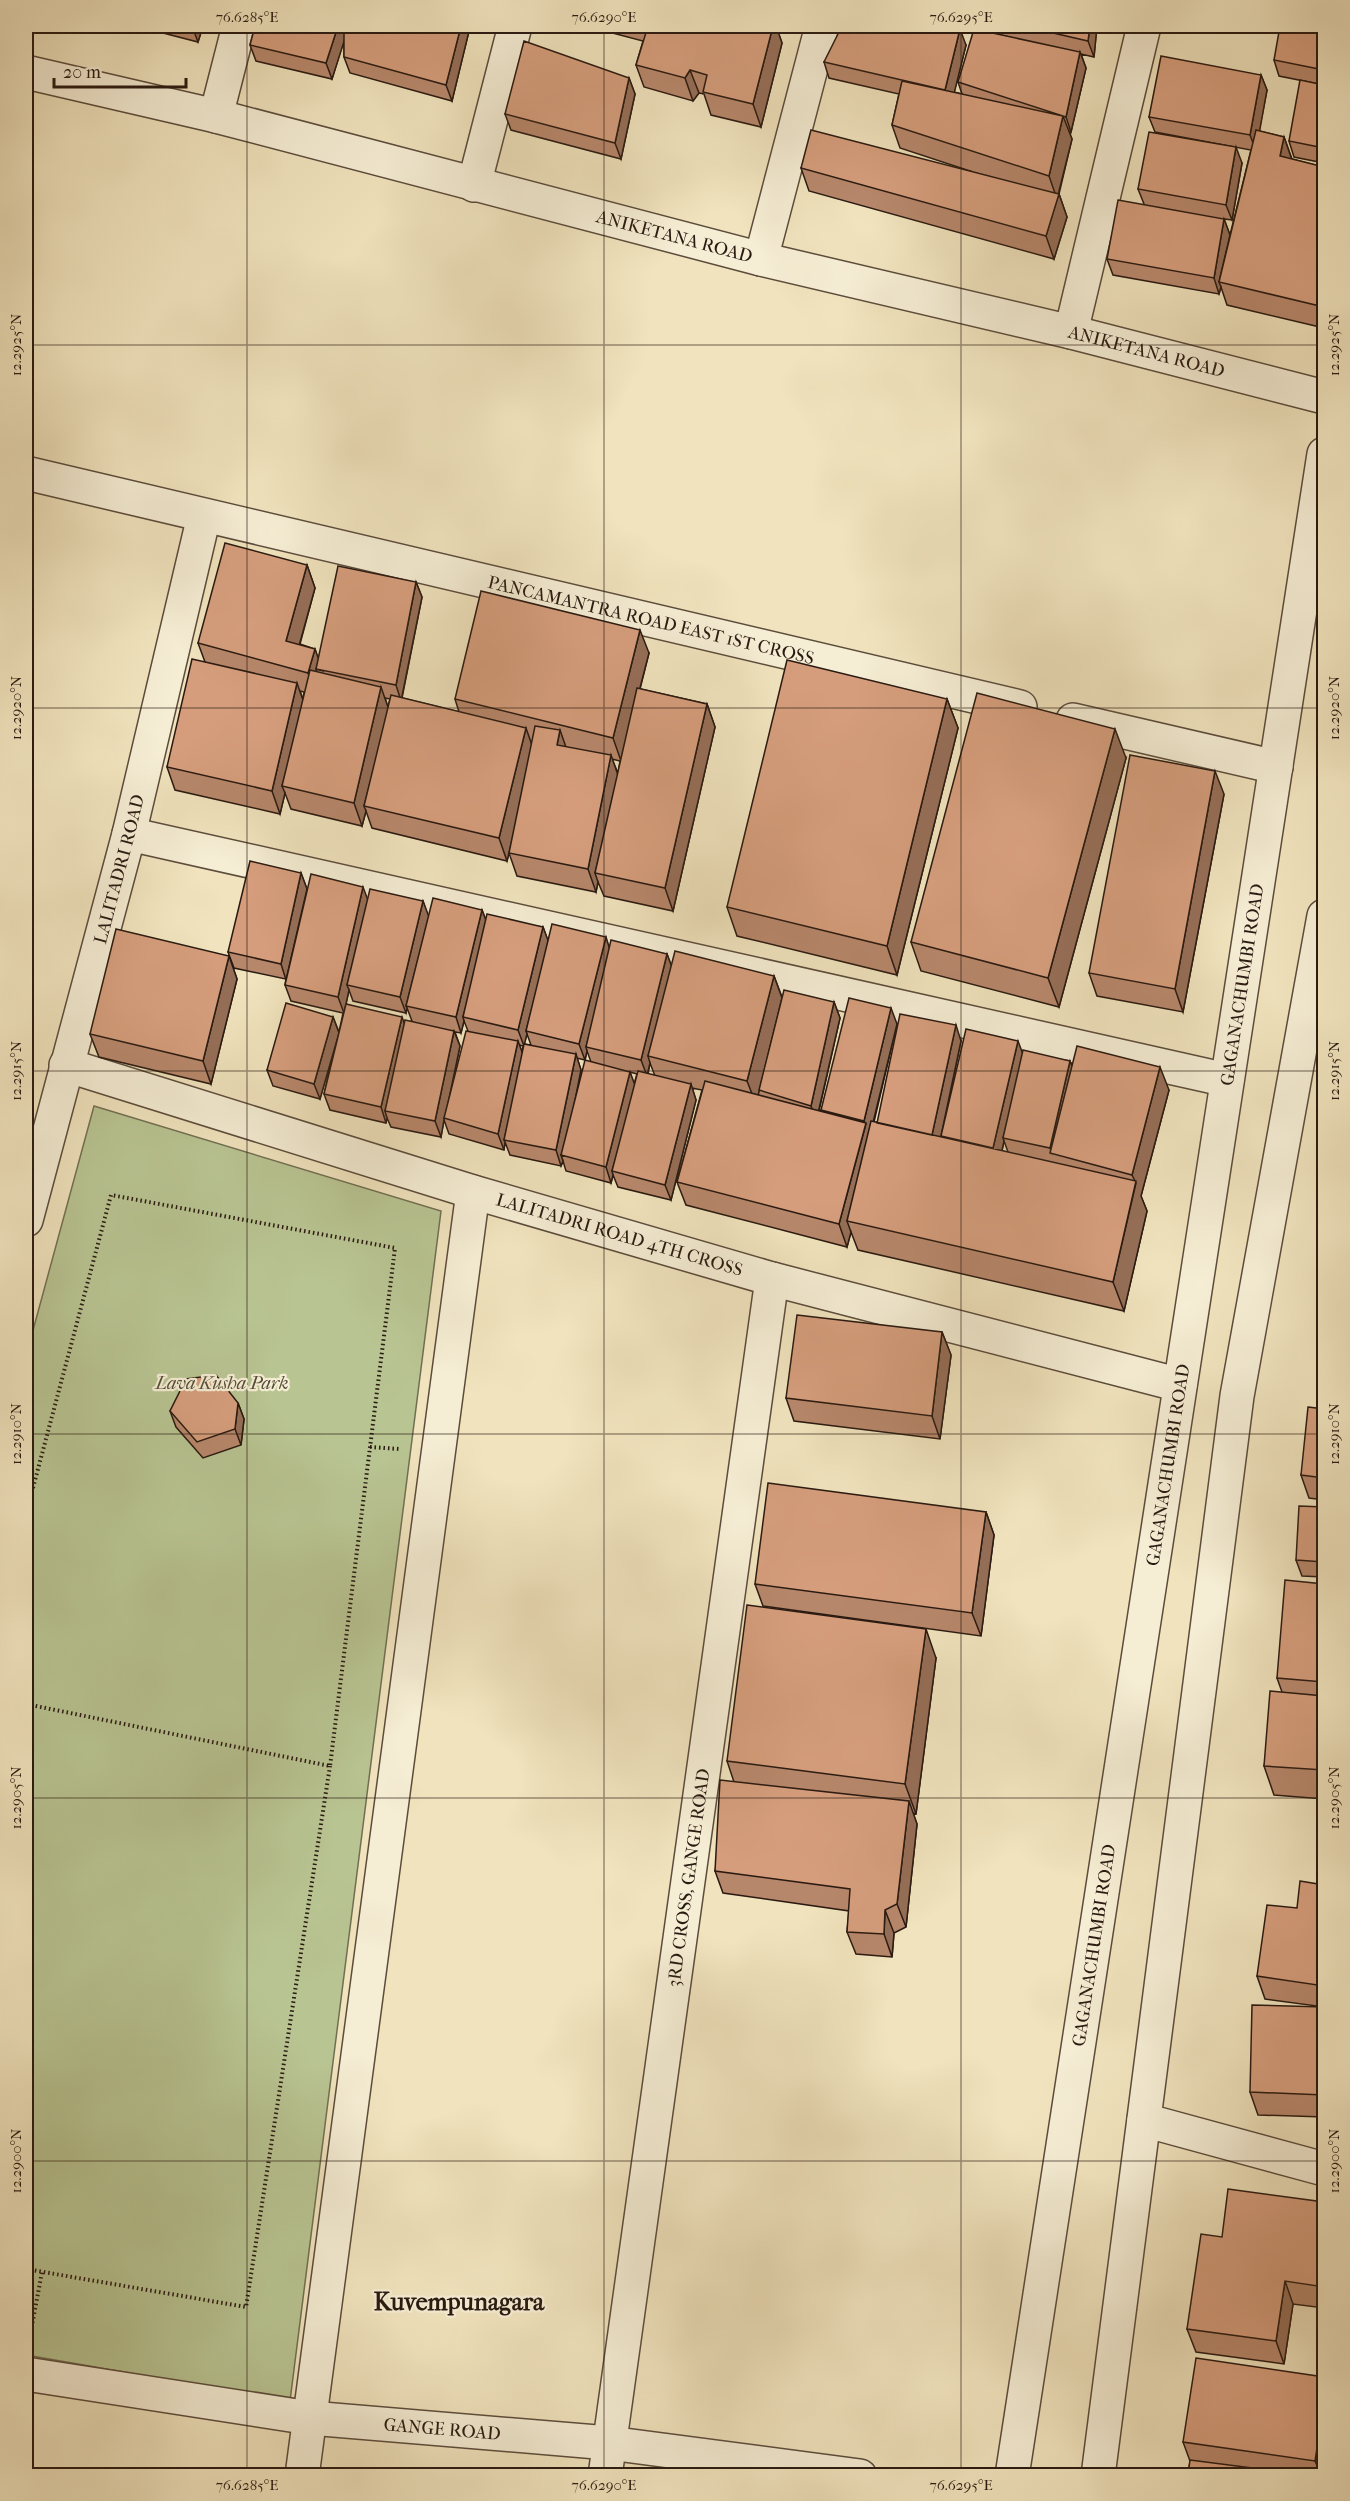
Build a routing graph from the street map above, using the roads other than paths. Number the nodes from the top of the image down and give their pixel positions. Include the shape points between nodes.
1 (239, 26) edge
2 (515, 26) edge
3 (822, 26) edge
4 (1144, 26) edge
5 (26, 72) edge
6 (216, 116) junction
7 (474, 185) junction
8 (761, 259) junction
9 (1071, 332) junction
10 (1324, 397) edge
11 (1324, 454) edge
12 (26, 473) edge
13 (204, 516) junction
14 (1276, 767) junction
15 (129, 834) junction
16 (1324, 916) edge
17 (66, 1065) junction
18 (1227, 1080) junction
19 (473, 1192) junction
20 (26, 1220) edge
21 (772, 1279) junction
22 (1180, 1385) junction
23 (1144, 2120) junction
24 (1324, 2169) edge
25 (26, 2374) edge
26 (310, 2418) junction
27 (609, 2443) junction
28 (302, 2475) edge
29 (605, 2475) edge
30 (860, 2475) edge
31 (1012, 2475) edge
32 (1098, 2475) edge

1 - 6 street
2 - 7 street
3 - 8 street
4 - 9 street
5 - 6 street, ANIKETANA ROAD
6 - 7 street, ANIKETANA ROAD
7 - 8 street, ANIKETANA ROAD
8 - 9 street, ANIKETANA ROAD
9 - 10 street, ANIKETANA ROAD
11 - 14 street, GAGANACHUMBI ROAD
12 - 13 street, PANCAMANTRA ROAD EAST 1ST CROSS
13 - 14 street, PANCAMANTRA ROAD EAST 1ST CROSS
13 - 15 street, LALITADRI ROAD
14 - 18 street, GAGANACHUMBI ROAD
15 - 17 street, LALITADRI ROAD
15 - 18 street
16 - 23 street via 1237,1396
17 - 19 street, LALITADRI ROAD 4TH CROSS
17 - 20 street, LALITADRI ROAD
18 - 22 street, GAGANACHUMBI ROAD
19 - 21 street, LALITADRI ROAD 4TH CROSS
19 - 26 street
21 - 22 street, LALITADRI ROAD 4TH CROSS
21 - 27 street, 3RD CROSS, GANGE ROAD
22 - 31 street, GAGANACHUMBI ROAD
23 - 24 street
23 - 32 street
25 - 26 street, GANGE ROAD
26 - 27 street, GANGE ROAD
26 - 28 street
27 - 29 street, 3RD CROSS, GANGE ROAD
27 - 30 street, GANGE ROAD

